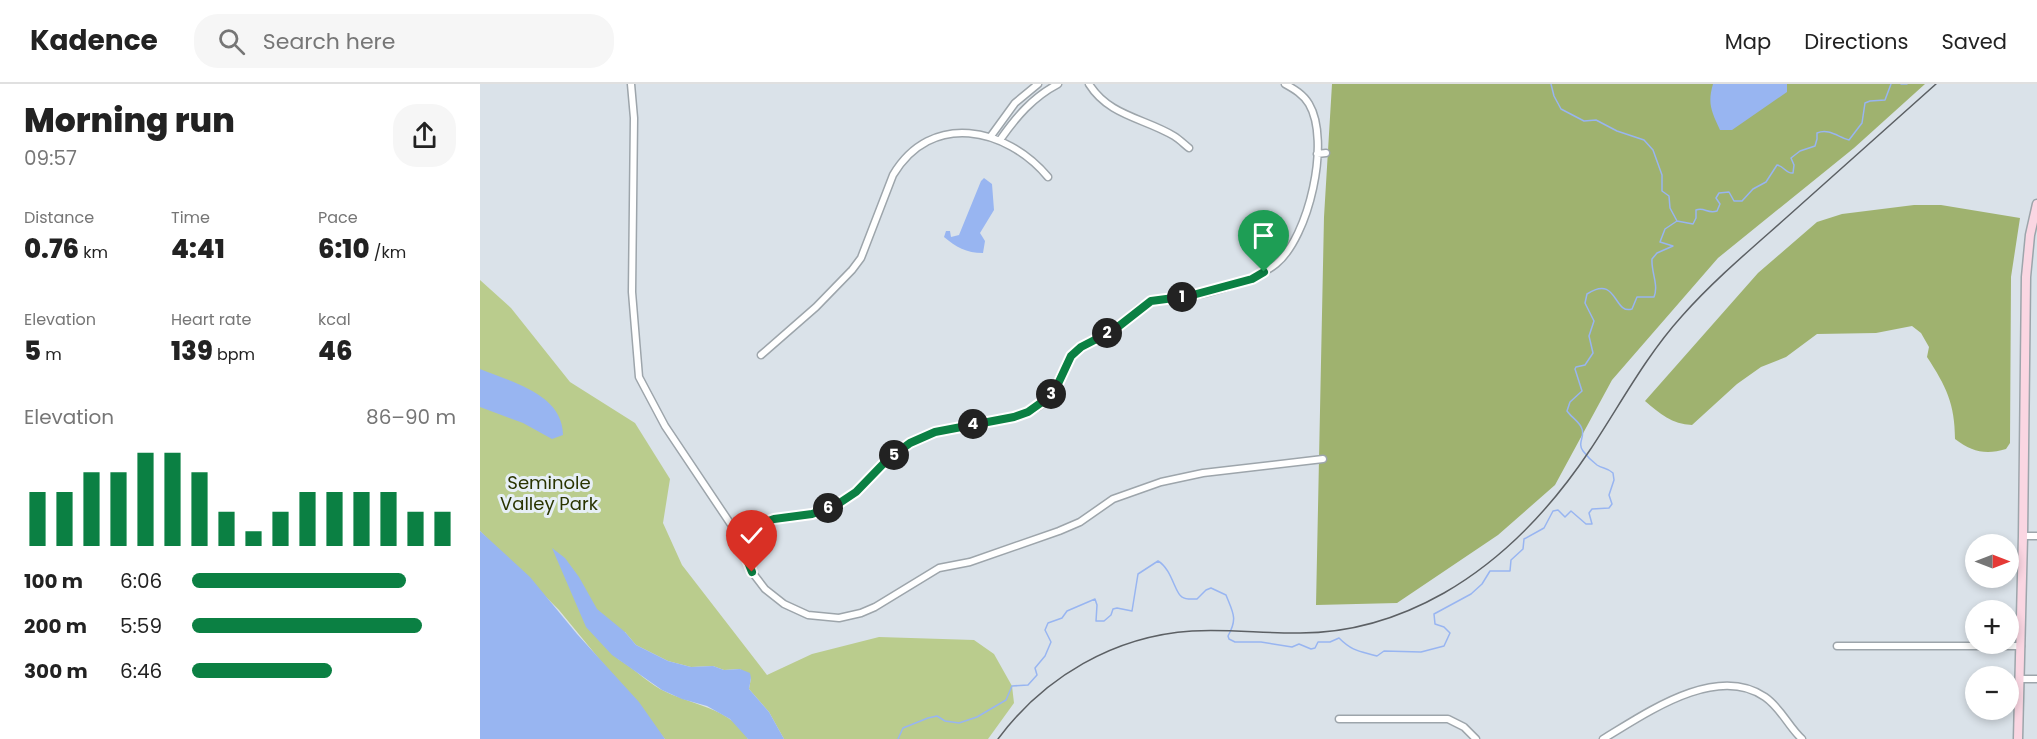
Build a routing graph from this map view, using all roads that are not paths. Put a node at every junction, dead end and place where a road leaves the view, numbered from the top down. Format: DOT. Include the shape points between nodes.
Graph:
graph roads {
  1 [pos="631,84"];
  2 [pos="1038,84"];
  3 [pos="1058,84"];
  4 [pos="1089,84"];
  5 [pos="1284,84"];
  6 [pos="991,136"];
  7 [pos="1000,140"];
  8 [pos="1189,148"];
  9 [pos="1326,153"];
  10 [pos="1317,154"];
  11 [pos="1048,177"];
  12 [pos="2037,204"];
  13 [pos="2034,236"];
  14 [pos="761,355"];
  15 [pos="1323,459"];
  16 [pos="736,532"];
  17 [pos="2024,536"];
  18 [pos="2037,536"];
  19 [pos="1837,646"];
  20 [pos="2021,646"];
  21 [pos="2020,679"];
  22 [pos="2037,679"];
  23 [pos="1339,719"];
  24 [pos="1476,739"];
  25 [pos="1603,739"];
  26 [pos="1802,739"];
  27 [pos="2018,739"];
  1 -- 16 [label="street" via="632,292 639,377 664,426"];
  2 -- 6 [label="street" via="1015,104"];
  3 -- 7 [label="street" via="1022,111"];
  4 -- 8 [label="street" via="1125,116 1173,135"];
  5 -- 10 [label="street" via="1308,102 1317,130"];
  6 -- 7 [label="street"];
  6 -- 14 [label="street" via="950,133 911,152 893,175 861,258 816,307"];
  7 -- 11 [label="street" via="1035,162"];
  9 -- 10 [label="street"];
  10 -- 16 [label="street" via="1313,194 1301,223 1288,249 1264,272 1252,279 1189,296 1151,301 1071,356 1049,397 1028,412 935,432 910,443 887,460 856,492 835,506"];
  12 -- 13 [label="street"];
  13 -- 17 [label="street" via="2027,267"];
  15 -- 16 [label="street" via="1203,473 1161,482 1113,499 1059,531 970,562 939,568 875,607 839,618 808,615 784,604 765,589 752,572"];
  17 -- 18 [label="street"];
  17 -- 20 [label="street"];
  19 -- 20 [label="street"];
  20 -- 21 [label="street"];
  21 -- 22 [label="street"];
  21 -- 27 [label="street"];
  23 -- 24 [label="street" via="1448,719"];
  25 -- 26 [label="street" via="1663,704 1702,689 1729,686 1765,696"];
}
